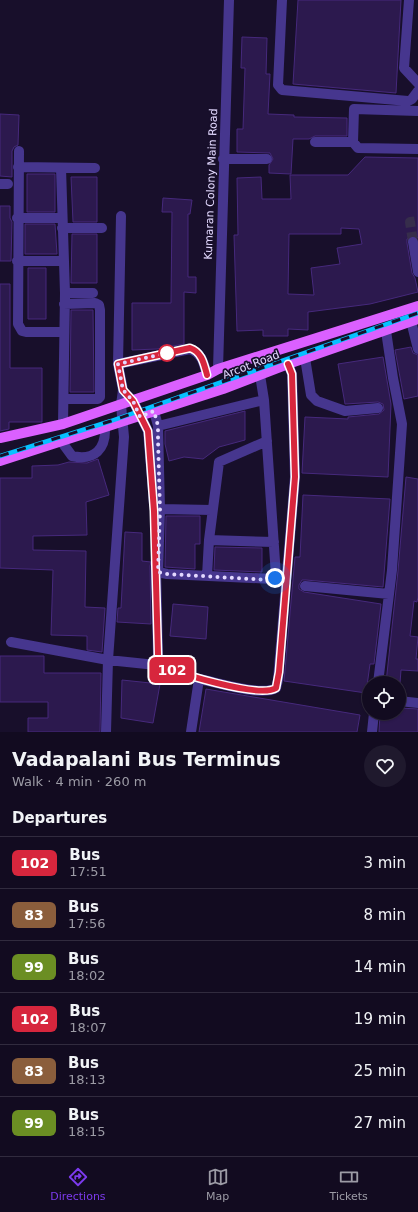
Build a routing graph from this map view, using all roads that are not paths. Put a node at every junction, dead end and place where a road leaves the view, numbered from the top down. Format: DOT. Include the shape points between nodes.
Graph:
graph roads {
  1 [pos="229,0"];
  2 [pos="282,0"];
  3 [pos="409,0"];
  4 [pos="418,83"];
  5 [pos="418,92"];
  6 [pos="418,111"];
  7 [pos="315,142"];
  8 [pos="353,142"];
  9 [pos="418,149"];
  10 [pos="19,151"];
  11 [pos="223,159"];
  12 [pos="267,159"];
  13 [pos="18,167"];
  14 [pos="61,168"];
  15 [pos="95,168"];
  16 [pos="121,216"];
  17 [pos="17,218"];
  18 [pos="62,218"];
  19 [pos="62,228"];
  20 [pos="102,228"];
  21 [pos="413,242"];
  22 [pos="17,261"];
  23 [pos="64,261"];
  24 [pos="418,272"];
  25 [pos="65,293"];
  26 [pos="93,293"];
  27 [pos="64,304"];
  28 [pos="418,306"];
  29 [pos="414,320"];
  30 [pos="386,330"];
  31 [pos="63,332"];
  32 [pos="418,349"];
  33 [pos="305,358"];
  34 [pos="118,364"];
  35 [pos="288,364"];
  36 [pos="218,369"];
  37 [pos="207,375"];
  38 [pos="260,375"];
  39 [pos="123,390"];
  40 [pos="64,399"];
  41 [pos="264,400"];
  42 [pos="133,401"];
  43 [pos="121,404"];
  44 [pos="378,408"];
  45 [pos="154,411"];
  46 [pos="140,417"];
  47 [pos="124,422"];
  48 [pos="63,424"];
  49 [pos="158,426"];
  50 [pos="105,427"];
  51 [pos="0,438"];
  52 [pos="61,441"];
  53 [pos="267,441"];
  54 [pos="0,461"];
  55 [pos="160,509"];
  56 [pos="212,510"];
  57 [pos="209,540"];
  58 [pos="274,542"];
  59 [pos="207,576"];
  60 [pos="305,586"];
  61 [pos="389,594"];
  62 [pos="11,642"];
  63 [pos="108,660"];
  64 [pos="156,665"];
  65 [pos="379,676"];
  66 [pos="199,679"];
  67 [pos="406,702"];
  68 [pos="418,703"];
  69 [pos="373,720"];
  70 [pos="106,732"];
  71 [pos="191,732"];
  72 [pos="372,732"];
  1 -- 11 [label="street, Kumaran Colony Main Road"];
  2 -- 5 [label="street" via="278,85 282,90 408,100"];
  3 -- 4 [label="street" via="404,68"];
  6 -- 8 [label="street" via="354,109"];
  7 -- 8 [label="street"];
  8 -- 9 [label="street" via="358,148"];
  10 -- 13 [label="street"];
  11 -- 12 [label="street"];
  11 -- 36 [label="street, Kumaran Colony Main Road"];
  13 -- 14 [label="street"];
  13 -- 17 [label="street"];
  14 -- 15 [label="street"];
  14 -- 18 [label="street"];
  16 -- 34 [label="street"];
  17 -- 18 [label="street"];
  17 -- 22 [label="street"];
  18 -- 19 [label="street"];
  19 -- 20 [label="street"];
  19 -- 23 [label="street"];
  21 -- 24 [label="street"];
  22 -- 23 [label="street"];
  22 -- 31 [label="street" via="19,328 26,332"];
  23 -- 25 [label="street"];
  25 -- 26 [label="street"];
  25 -- 27 [label="street"];
  27 -- 31 [label="street"];
  27 -- 40 [label="street" via="95,303 99,305 100,310 100,397"];
  28 -- 36 [label="main road, Arcot Road"];
  29 -- 30 [label="main road, Arcot Road"];
  29 -- 32 [label="street"];
  30 -- 33 [label="main road, Arcot Road"];
  30 -- 61 [label="street" via="402,424 399,491"];
  31 -- 40 [label="street"];
  33 -- 35 [label="main road, Arcot Road"];
  33 -- 44 [label="street" via="312,395 317,400 345,411"];
  34 -- 37 [label="street" via="190,348 202,357"];
  34 -- 39 [label="street"];
  35 -- 38 [label="main road, Arcot Road"];
  35 -- 66 [label="street" via="292,374 295,477 276,688 270,691 242,688"];
  36 -- 37 [label="main road, Arcot Road"];
  37 -- 42 [label="main road, Arcot Road"];
  38 -- 41 [label="street"];
  38 -- 45 [label="main road, Arcot Road"];
  39 -- 42 [label="street"];
  39 -- 43 [label="street"];
  40 -- 48 [label="street"];
  41 -- 49 [label="street"];
  41 -- 53 [label="street"];
  42 -- 43 [label="main road, Arcot Road"];
  42 -- 46 [label="street"];
  43 -- 47 [label="street"];
  43 -- 48 [label="main road, Arcot Road"];
  45 -- 46 [label="main road, Arcot Road"];
  45 -- 49 [label="street"];
  46 -- 47 [label="main road, Arcot Road"];
  46 -- 64 [label="street" via="148,431 154,511 158,655"];
  47 -- 50 [label="main road, Arcot Road"];
  47 -- 63 [label="street"];
  48 -- 51 [label="main road, Arcot Road"];
  49 -- 55 [label="street"];
  50 -- 52 [label="main road, Arcot Road"];
  50 -- 52 [label="street" via="104,444 101,449 87,457 72,456"];
  52 -- 54 [label="main road, Arcot Road"];
  53 -- 56 [label="street" via="218,462"];
  53 -- 58 [label="street"];
  55 -- 56 [label="street"];
  55 -- 59 [label="street" via="158,572"];
  56 -- 57 [label="street"];
  57 -- 58 [label="street"];
  57 -- 59 [label="street"];
  58 -- 59 [label="street" via="276,576 273,579"];
  60 -- 61 [label="street"];
  61 -- 65 [label="street"];
  62 -- 63 [label="street"];
  63 -- 64 [label="street"];
  63 -- 70 [label="street"];
  64 -- 66 [label="street"];
  66 -- 71 [label="street"];
  67 -- 68 [label="street"];
  69 -- 72 [label="street"];
}
